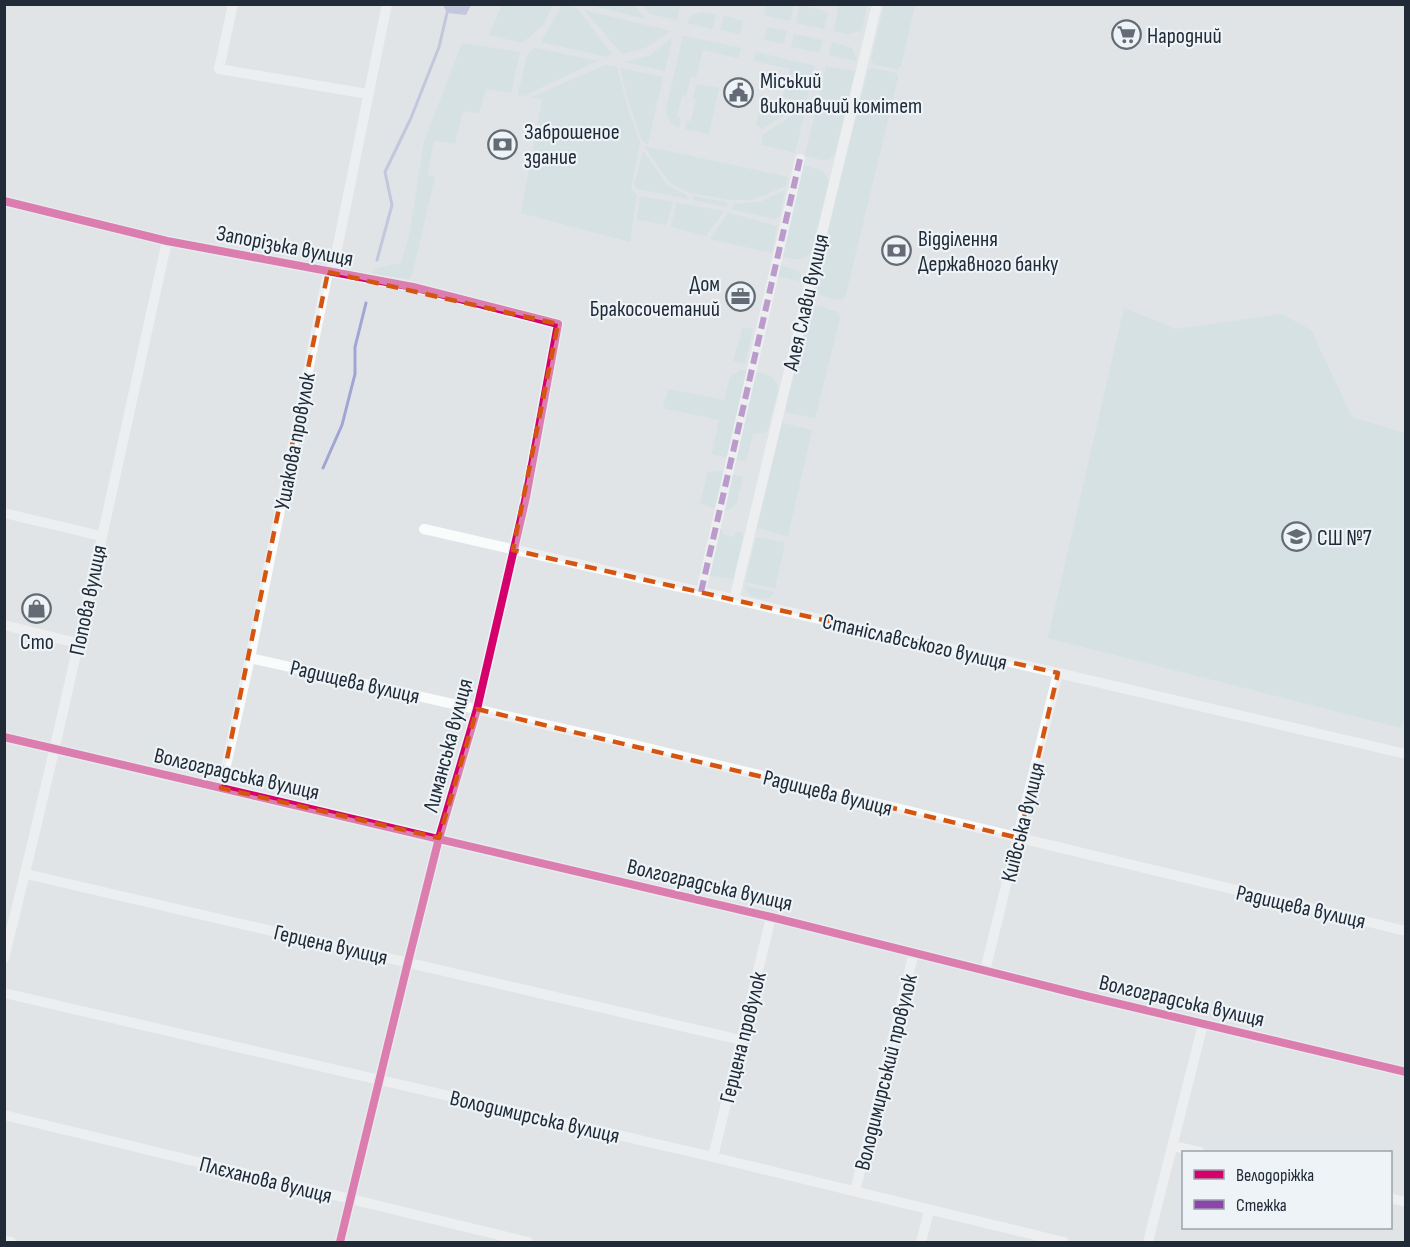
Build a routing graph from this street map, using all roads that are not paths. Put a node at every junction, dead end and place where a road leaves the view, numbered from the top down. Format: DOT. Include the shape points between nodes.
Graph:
graph roads {
  1 [pos="233,4"];
  2 [pos="387,4"];
  3 [pos="877,4"];
  4 [pos="368,94"];
  5 [pos="800,159"];
  6 [pos="4,201"];
  7 [pos="167,241"];
  8 [pos="328,272"];
  9 [pos="558,324"];
  10 [pos="4,513"];
  11 [pos="424,529"];
  12 [pos="101,536"];
  13 [pos="513,550"];
  14 [pos="701,592"];
  15 [pos="734,600"];
  16 [pos="4,625"];
  17 [pos="77,643"];
  18 [pos="250,658"];
  19 [pos="1058,673"];
  20 [pos="477,709"];
  21 [pos="4,737"];
  22 [pos="56,748"];
  23 [pos="1406,754"];
  24 [pos="221,788"];
  25 [pos="440,838"];
  26 [pos="1019,838"];
  27 [pos="26,874"];
  28 [pos="771,917"];
  29 [pos="1406,931"];
  30 [pos="914,952"];
  31 [pos="4,958"];
  32 [pos="408,962"];
  33 [pos="985,971"];
  34 [pos="4,993"];
  35 [pos="1203,1024"];
  36 [pos="741,1040"];
  37 [pos="1406,1072"];
  38 [pos="379,1080"];
  39 [pos="4,1115"];
  40 [pos="1173,1146"];
  41 [pos="1196,1151"];
  42 [pos="713,1157"];
  43 [pos="855,1191"];
  44 [pos="350,1200"];
  45 [pos="929,1211"];
  46 [pos="4,1241"];
  47 [pos="10,1242"];
  48 [pos="340,1242"];
  49 [pos="528,1242"];
  50 [pos="921,1242"];
  51 [pos="1064,1242"];
  52 [pos="1148,1242"];
  1 -- 4 [label="street" via="219,69"];
  2 -- 4 [label="street, Ушакова провулок"];
  3 -- 15 [label="street, Алея Слави вулиця"];
  4 -- 8 [label="street, Ушакова провулок" via="334,264"];
  5 -- 14 [label="street"];
  6 -- 7 [label="street, Запорізька вулиця"];
  7 -- 8 [label="street, Запорізька вулиця"];
  7 -- 12 [label="street, Попова вулиця"];
  8 -- 9 [label="street, Запорізька вулиця" via="413,287"];
  8 -- 18 [label="street, Ушакова провулок"];
  9 -- 13 [label="street, Лиманська вулиця"];
  10 -- 12 [label="street"];
  11 -- 13 [label="street, Станіславського вулиця"];
  12 -- 17 [label="street, Попова вулиця"];
  13 -- 14 [label="street, Станіславського вулиця"];
  13 -- 20 [label="street, Лиманська вулиця"];
  14 -- 15 [label="street, Станіславського вулиця"];
  15 -- 19 [label="street, Станіславського вулиця"];
  16 -- 17 [label="street"];
  17 -- 22 [label="street, Попова вулиця"];
  18 -- 20 [label="street, Радищева вулиця"];
  18 -- 24 [label="street, Ушакова провулок"];
  19 -- 23 [label="street, Станіславського вулиця"];
  19 -- 26 [label="street, Київська вулиця"];
  20 -- 25 [label="street, Лиманська вулиця"];
  20 -- 26 [label="street, Радищева вулиця"];
  21 -- 22 [label="street, Волгоградська вулиця"];
  22 -- 24 [label="street, Волгоградська вулиця"];
  22 -- 27 [label="street, Попова вулиця"];
  24 -- 25 [label="street, Волгоградська вулиця"];
  25 -- 28 [label="street, Волгоградська вулиця"];
  25 -- 32 [label="street, Лиманська вулиця"];
  26 -- 29 [label="street, Радищева вулиця"];
  26 -- 33 [label="street, Київська вулиця"];
  27 -- 31 [label="street, Попова вулиця"];
  27 -- 32 [label="street, Герцена вулиця"];
  28 -- 30 [label="street, Волгоградська вулиця"];
  28 -- 36 [label="street, Герцена провулок"];
  30 -- 33 [label="street, Волгоградська вулиця"];
  30 -- 43 [label="street, Володимирський провулок"];
  32 -- 36 [label="street, Герцена вулиця"];
  32 -- 38 [label="street, Лиманська вулиця"];
  33 -- 35 [label="street, Волгоградська вулиця"];
  34 -- 38 [label="street, Володимирська вулиця"];
  35 -- 37 [label="street, Волгоградська вулиця"];
  35 -- 40 [label="street"];
  36 -- 42 [label="street, Герцена провулок"];
  38 -- 42 [label="street, Володимирська вулиця"];
  38 -- 44 [label="street, Лиманська вулиця"];
  39 -- 44 [label="street, Плєханова вулиця"];
  40 -- 41 [label="street"];
  40 -- 52 [label="street"];
  42 -- 43 [label="street, Володимирська вулиця"];
  43 -- 45 [label="street, Володимирська вулиця"];
  44 -- 48 [label="street, Лиманська вулиця"];
  44 -- 49 [label="street, Плєханова вулиця"];
  45 -- 50 [label="street"];
  45 -- 51 [label="street, Володимирська вулиця"];
  46 -- 47 [label="street"];
}
